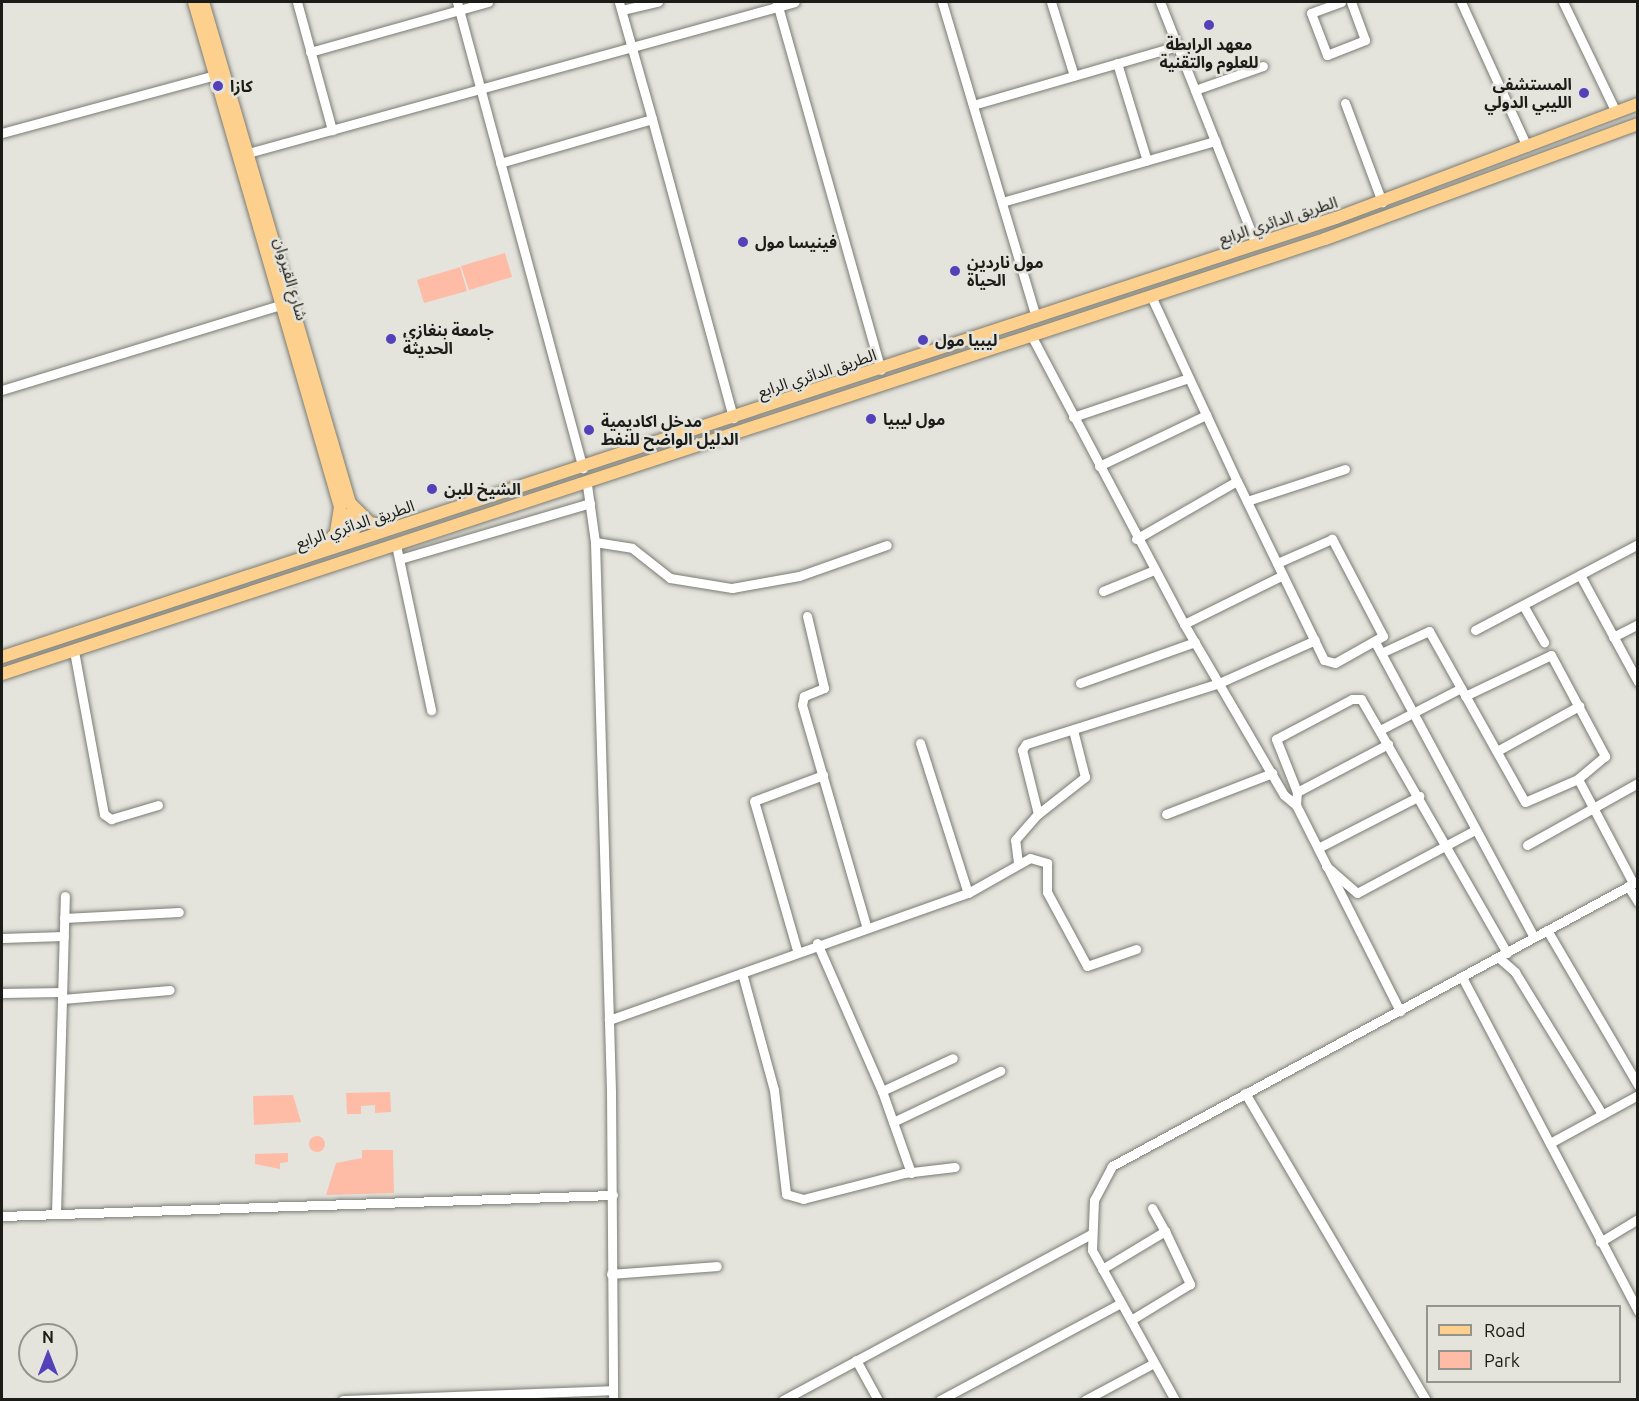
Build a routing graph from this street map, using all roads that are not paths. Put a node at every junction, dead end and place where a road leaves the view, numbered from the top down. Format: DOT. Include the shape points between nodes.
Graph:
graph roads {
  1 [pos="194,2"];
  2 [pos="203,2"];
  3 [pos="297,2"];
  4 [pos="488,2"];
  5 [pos="658,2"];
  6 [pos="795,2"];
  7 [pos="942,2"];
  8 [pos="1051,2"];
  9 [pos="1160,2"];
  10 [pos="1341,2"];
  11 [pos="1351,2"];
  12 [pos="1461,2"];
  13 [pos="1563,2"];
  14 [pos="777,4"];
  15 [pos="458,6"];
  16 [pos="621,6"];
  17 [pos="1178,46"];
  18 [pos="632,47"];
  19 [pos="310,52"];
  20 [pos="1117,63"];
  21 [pos="1263,66"];
  22 [pos="216,75"];
  23 [pos="1074,76"];
  24 [pos="480,89"];
  25 [pos="1195,90"];
  26 [pos="1345,103"];
  27 [pos="1638,104"];
  28 [pos="973,105"];
  29 [pos="1616,112"];
  30 [pos="652,119"];
  31 [pos="1638,124"];
  32 [pos="332,130"];
  33 [pos="2,134"];
  34 [pos="1215,141"];
  35 [pos="1527,147"];
  36 [pos="248,153"];
  37 [pos="1147,161"];
  38 [pos="501,163"];
  39 [pos="1002,202"];
  40 [pos="1382,202"];
  41 [pos="1256,245"];
  42 [pos="1151,296"];
  43 [pos="1086,301"];
  44 [pos="286,303"];
  45 [pos="1091,315"];
  46 [pos="1036,317"];
  47 [pos="1031,335"];
  48 [pos="881,370"];
  49 [pos="1189,378"];
  50 [pos="2,390"];
  51 [pos="1206,415"];
  52 [pos="1073,417"];
  53 [pos="733,418"];
  54 [pos="1099,466"];
  55 [pos="583,468"];
  56 [pos="1345,469"];
  57 [pos="1237,481"];
  58 [pos="586,485"];
  59 [pos="1247,501"];
  60 [pos="590,503"];
  61 [pos="346,507"];
  62 [pos="399,527"];
  63 [pos="1136,539"];
  64 [pos="595,542"];
  65 [pos="1638,544"];
  66 [pos="396,545"];
  67 [pos="887,545"];
  68 [pos="312,556"];
  69 [pos="400,559"];
  70 [pos="1277,563"];
  71 [pos="1154,570"];
  72 [pos="1283,575"];
  73 [pos="1580,575"];
  74 [pos="1102,591"];
  75 [pos="1523,605"];
  76 [pos="807,616"];
  77 [pos="1184,624"];
  78 [pos="1638,624"];
  79 [pos="1475,630"];
  80 [pos="1613,637"];
  81 [pos="1315,640"];
  82 [pos="1195,642"];
  83 [pos="1375,642"];
  84 [pos="1544,642"];
  85 [pos="75,651"];
  86 [pos="1381,653"];
  87 [pos="2,657"];
  88 [pos="2,674"];
  89 [pos="1638,682"];
  90 [pos="1080,683"];
  91 [pos="1219,683"];
  92 [pos="1463,692"];
  93 [pos="1579,706"];
  94 [pos="431,710"];
  95 [pos="1411,714"];
  96 [pos="1073,730"];
  97 [pos="1380,730"];
  98 [pos="920,743"];
  99 [pos="1388,744"];
  100 [pos="1497,751"];
  101 [pos="1272,773"];
  102 [pos="823,775"];
  103 [pos="1578,779"];
  104 [pos="1638,783"];
  105 [pos="1297,792"];
  106 [pos="1419,796"];
  107 [pos="158,805"];
  108 [pos="1296,805"];
  109 [pos="1594,807"];
  110 [pos="1038,814"];
  111 [pos="1166,814"];
  112 [pos="1474,830"];
  113 [pos="1445,845"];
  114 [pos="1527,845"];
  115 [pos="1318,848"];
  116 [pos="1018,863"];
  117 [pos="1326,866"];
  118 [pos="1633,883"];
  119 [pos="968,893"];
  120 [pos="65,896"];
  121 [pos="1638,902"];
  122 [pos="179,912"];
  123 [pos="64,918"];
  124 [pos="866,925"];
  125 [pos="1547,930"];
  126 [pos="64,936"];
  127 [pos="1534,937"];
  128 [pos="2,938"];
  129 [pos="817,943"];
  130 [pos="1136,949"];
  131 [pos="797,950"];
  132 [pos="1502,955"];
  133 [pos="742,973"];
  134 [pos="1462,977"];
  135 [pos="170,990"];
  136 [pos="2,993"];
  137 [pos="62,995"];
  138 [pos="1400,1011"];
  139 [pos="609,1020"];
  140 [pos="953,1058"];
  141 [pos="1000,1071"];
  142 [pos="1638,1085"];
  143 [pos="882,1091"];
  144 [pos="1245,1093"];
  145 [pos="1638,1095"];
  146 [pos="1602,1114"];
  147 [pos="893,1122"];
  148 [pos="1550,1143"];
  149 [pos="955,1167"];
  150 [pos="911,1173"];
  151 [pos="613,1195"];
  152 [pos="1152,1208"];
  153 [pos="56,1214"];
  154 [pos="2,1216"];
  155 [pos="1638,1219"];
  156 [pos="1165,1232"];
  157 [pos="1090,1234"];
  158 [pos="1600,1242"];
  159 [pos="717,1266"];
  160 [pos="1102,1269"];
  161 [pos="612,1274"];
  162 [pos="1121,1303"];
  163 [pos="1638,1311"];
  164 [pos="1131,1320"];
  165 [pos="856,1359"];
  166 [pos="1154,1363"];
  167 [pos="613,1395"];
  168 [pos="1171,1398"];
  169 [pos="344,1400"];
  170 [pos="783,1400"];
  171 [pos="878,1400"];
  172 [pos="940,1400"];
  173 [pos="1085,1400"];
  174 [pos="1426,1400"];
  1 -- 22 [label="main road, شارع القيروان"];
  2 -- 36 [label="main road, شارع القيروان"];
  3 -- 19 [label="street"];
  4 -- 15 [label="street"];
  5 -- 16 [label="street"];
  6 -- 14 [label="street"];
  7 -- 28 [label="street"];
  8 -- 23 [label="street"];
  9 -- 17 [label="street"];
  10 -- 11 [label="street" via="1311,15 1327,55 1365,40"];
  12 -- 35 [label="street"];
  13 -- 29 [label="street"];
  14 -- 18 [label="street"];
  14 -- 48 [label="street"];
  15 -- 19 [label="street"];
  15 -- 24 [label="street"];
  16 -- 18 [label="street"];
  17 -- 20 [label="street"];
  17 -- 25 [label="street"];
  18 -- 24 [label="street"];
  18 -- 30 [label="street"];
  19 -- 32 [label="street"];
  20 -- 23 [label="street"];
  20 -- 37 [label="street"];
  21 -- 25 [label="street"];
  22 -- 33 [label="street"];
  22 -- 44 [label="main road, شارع القيروان"];
  23 -- 28 [label="street"];
  24 -- 32 [label="street"];
  24 -- 38 [label="street"];
  25 -- 34 [label="street"];
  26 -- 40 [label="street"];
  27 -- 29 [label="main road, الطريق الدائري الرابع"];
  28 -- 39 [label="street"];
  29 -- 35 [label="main road, الطريق الدائري الرابع"];
  30 -- 38 [label="street"];
  30 -- 53 [label="street"];
  31 -- 42 [label="main road, الطريق الدائري الرابع" via="1412,209"];
  32 -- 36 [label="street"];
  34 -- 37 [label="street"];
  34 -- 41 [label="street"];
  35 -- 40 [label="main road, الطريق الدائري الرابع"];
  36 -- 44 [label="main road, شارع القيروان"];
  37 -- 39 [label="street"];
  38 -- 55 [label="street"];
  39 -- 46 [label="street"];
  40 -- 41 [label="main road, الطريق الدائري الرابع"];
  41 -- 43 [label="main road, الطريق الدائري الرابع"];
  42 -- 45 [label="main road, الطريق الدائري الرابع"];
  42 -- 49 [label="street"];
  43 -- 45 [label="main road"];
  43 -- 46 [label="main road, الطريق الدائري الرابع"];
  44 -- 50 [label="street"];
  44 -- 61 [label="main road, شارع القيروان"];
  45 -- 47 [label="main road, الطريق الدائري الرابع"];
  46 -- 48 [label="main road, الطريق الدائري الرابع"];
  47 -- 52 [label="street"];
  47 -- 58 [label="main road, الطريق الدائري الرابع"];
  48 -- 53 [label="main road, الطريق الدائري الرابع"];
  49 -- 51 [label="street"];
  49 -- 52 [label="street"];
  51 -- 54 [label="street"];
  51 -- 57 [label="street"];
  52 -- 54 [label="street"];
  53 -- 55 [label="main road, الطريق الدائري الرابع"];
  54 -- 63 [label="street"];
  55 -- 62 [label="main road, الطريق الدائري الرابع"];
  56 -- 59 [label="street"];
  57 -- 59 [label="street"];
  57 -- 63 [label="street"];
  58 -- 60 [label="street"];
  58 -- 66 [label="main road, الطريق الدائري الرابع"];
  59 -- 70 [label="street"];
  60 -- 64 [label="street"];
  60 -- 69 [label="street"];
  61 -- 62 [label="main road" via="370,523"];
  61 -- 68 [label="main road, شارع القيروان" via="336,533"];
  62 -- 68 [label="main road, الطريق الدائري الرابع"];
  63 -- 71 [label="street"];
  64 -- 67 [label="street" via="632,548 670,578 732,588 799,576"];
  64 -- 139 [label="street"];
  65 -- 73 [label="street"];
  66 -- 69 [label="street"];
  66 -- 85 [label="main road, الطريق الدائري الرابع"];
  68 -- 87 [label="main road, الطريق الدائري الرابع"];
  69 -- 94 [label="street"];
  70 -- 72 [label="street"];
  70 -- 83 [label="street" via="1327,538 1335,541 1383,627"];
  71 -- 74 [label="street"];
  71 -- 77 [label="street"];
  72 -- 77 [label="street"];
  72 -- 81 [label="street"];
  73 -- 75 [label="street"];
  73 -- 80 [label="street"];
  75 -- 79 [label="street"];
  75 -- 84 [label="street"];
  76 -- 102 [label="street" via="824,688 804,696 802,705"];
  77 -- 82 [label="street"];
  78 -- 80 [label="street"];
  80 -- 89 [label="street"];
  81 -- 83 [label="street" via="1329,664"];
  81 -- 91 [label="street"];
  82 -- 90 [label="street"];
  82 -- 91 [label="street"];
  83 -- 86 [label="street"];
  85 -- 88 [label="main road, الطريق الدائري الرابع"];
  85 -- 107 [label="street" via="104,814 111,819"];
  86 -- 92 [label="street" via="1426,630"];
  86 -- 95 [label="street"];
  91 -- 96 [label="street"];
  91 -- 101 [label="street"];
  92 -- 93 [label="street" via="1549,654"];
  92 -- 95 [label="street"];
  92 -- 100 [label="street"];
  93 -- 100 [label="street"];
  93 -- 103 [label="street" via="1605,756"];
  95 -- 97 [label="street"];
  95 -- 112 [label="street"];
  96 -- 110 [label="street" via="1085,777"];
  96 -- 110 [label="street" via="1022,748"];
  97 -- 99 [label="street"];
  97 -- 105 [label="street" via="1356,698 1276,740"];
  98 -- 119 [label="street"];
  99 -- 105 [label="street"];
  99 -- 106 [label="street"];
  100 -- 103 [label="street" via="1527,802"];
  101 -- 108 [label="street"];
  101 -- 111 [label="street"];
  102 -- 124 [label="street"];
  102 -- 131 [label="street" via="754,801"];
  103 -- 109 [label="street"];
  104 -- 109 [label="street"];
  105 -- 108 [label="street"];
  106 -- 113 [label="street"];
  106 -- 115 [label="street"];
  108 -- 115 [label="street"];
  109 -- 114 [label="street"];
  109 -- 118 [label="street"];
  110 -- 116 [label="street" via="1015,840"];
  112 -- 113 [label="street"];
  112 -- 127 [label="street"];
  113 -- 117 [label="street" via="1357,893"];
  113 -- 132 [label="street"];
  115 -- 117 [label="street"];
  116 -- 119 [label="street"];
  116 -- 130 [label="street" via="1032,858 1046,862 1047,892 1087,966"];
  117 -- 138 [label="street"];
  118 -- 121 [label="street"];
  118 -- 125 [label="street"];
  119 -- 124 [label="street"];
  120 -- 123 [label="street"];
  122 -- 123 [label="street"];
  123 -- 126 [label="street"];
  124 -- 129 [label="street"];
  125 -- 127 [label="street"];
  125 -- 142 [label="street"];
  126 -- 128 [label="street"];
  126 -- 137 [label="street"];
  127 -- 132 [label="street"];
  129 -- 131 [label="street"];
  129 -- 143 [label="street"];
  131 -- 133 [label="street"];
  132 -- 134 [label="street"];
  132 -- 146 [label="street"];
  133 -- 139 [label="street"];
  133 -- 150 [label="street" via="774,1087 783,1191 803,1199"];
  134 -- 138 [label="street"];
  134 -- 148 [label="street"];
  135 -- 137 [label="street"];
  136 -- 137 [label="street"];
  137 -- 153 [label="street"];
  138 -- 144 [label="street"];
  139 -- 151 [label="street"];
  140 -- 143 [label="street"];
  141 -- 147 [label="street"];
  143 -- 147 [label="street"];
  144 -- 157 [label="street" via="1120,1159 1095,1195"];
  144 -- 174 [label="street"];
  145 -- 146 [label="street"];
  146 -- 148 [label="street"];
  147 -- 150 [label="street"];
  148 -- 158 [label="street"];
  149 -- 150 [label="street"];
  151 -- 153 [label="street"];
  151 -- 161 [label="street"];
  152 -- 156 [label="street"];
  153 -- 154 [label="street"];
  155 -- 158 [label="street"];
  156 -- 160 [label="street"];
  156 -- 164 [label="street" via="1190,1284"];
  157 -- 160 [label="street"];
  157 -- 165 [label="street"];
  158 -- 163 [label="street"];
  159 -- 161 [label="street"];
  160 -- 162 [label="street"];
  161 -- 167 [label="street"];
  162 -- 164 [label="street"];
  162 -- 172 [label="street"];
  164 -- 166 [label="street"];
  165 -- 170 [label="street"];
  165 -- 171 [label="street"];
  166 -- 168 [label="street"];
  166 -- 173 [label="street"];
  167 -- 169 [label="street"];
}
